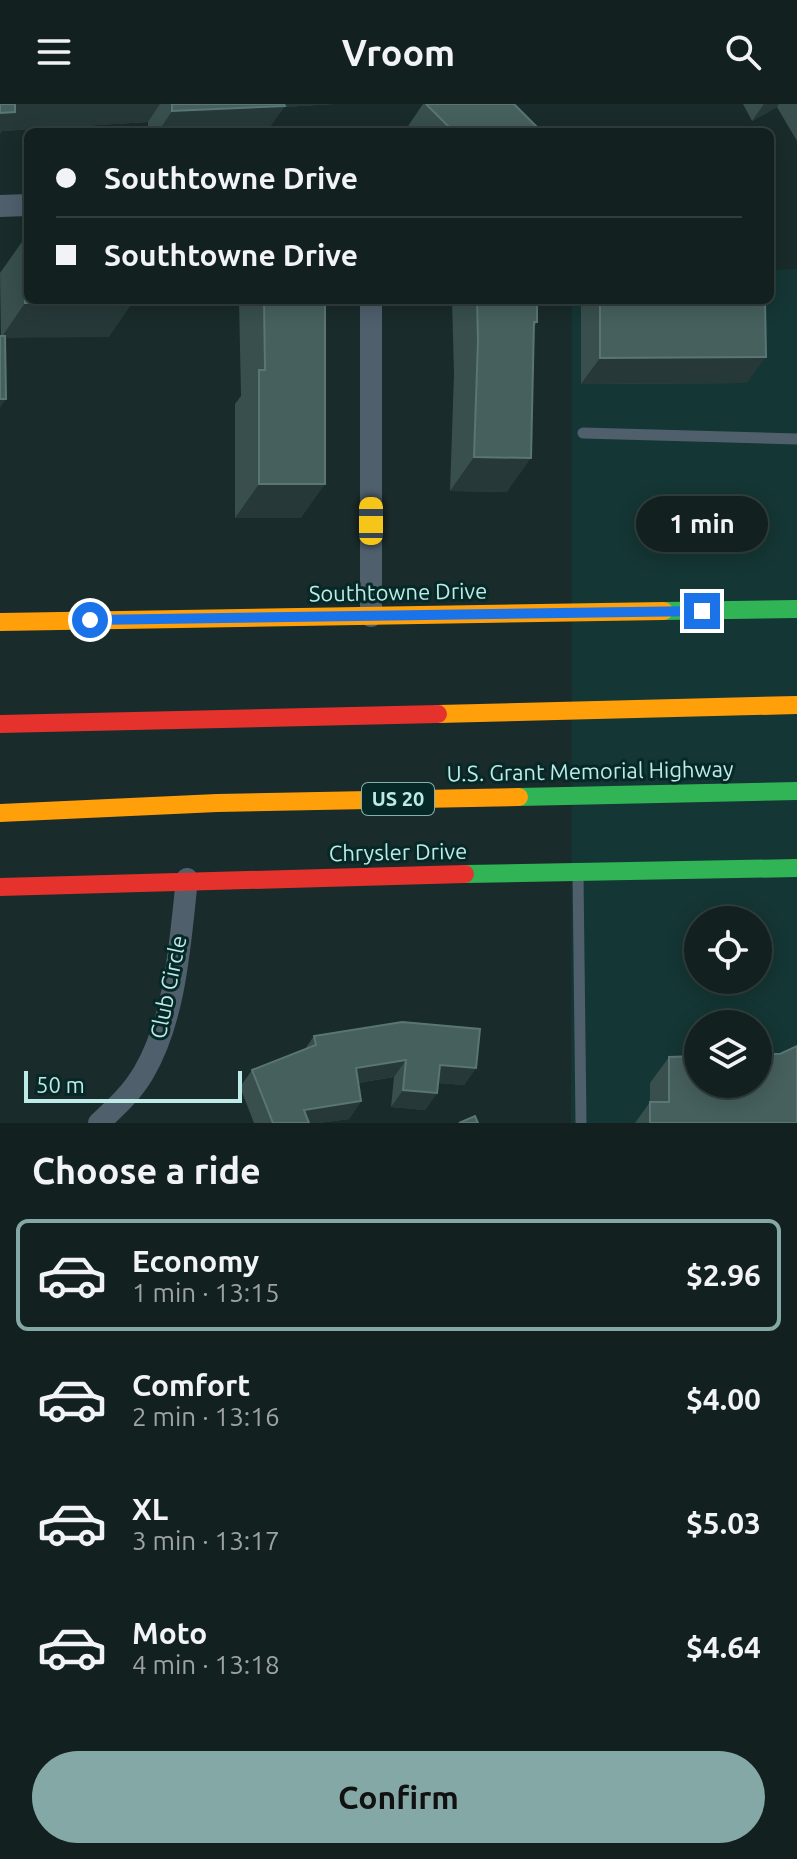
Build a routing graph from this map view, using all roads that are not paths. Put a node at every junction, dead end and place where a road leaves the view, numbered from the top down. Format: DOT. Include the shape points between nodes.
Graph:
graph roads {
  1 [pos="24,205"];
  2 [pos="0,206"];
  3 [pos="371,304"];
  4 [pos="583,433"];
  5 [pos="797,439"];
  6 [pos="797,609"];
  7 [pos="371,616"];
  8 [pos="0,622"];
  9 [pos="797,705"];
  10 [pos="0,724"];
  11 [pos="797,791"];
  12 [pos="0,813"];
  13 [pos="797,868"];
  14 [pos="578,872"];
  15 [pos="187,879"];
  16 [pos="0,887"];
  17 [pos="99,1123"];
  18 [pos="581,1123"];
  1 -- 2 [label="street"];
  3 -- 7 [label="street"];
  4 -- 5 [label="lane"];
  6 -- 7 [label="street, Southtowne Drive"];
  7 -- 8 [label="street, Southtowne Drive"];
  9 -- 10 [label="street"];
  11 -- 12 [label="street, U.S. Grant Memorial Highway / US 20" via="217,803"];
  13 -- 14 [label="street, Chrysler Drive"];
  14 -- 15 [label="street, Chrysler Drive"];
  14 -- 18 [label="lane"];
  15 -- 16 [label="street, Chrysler Drive"];
  15 -- 17 [label="street, Club Circle" via="180,944 157,1045 128,1096"];
}
